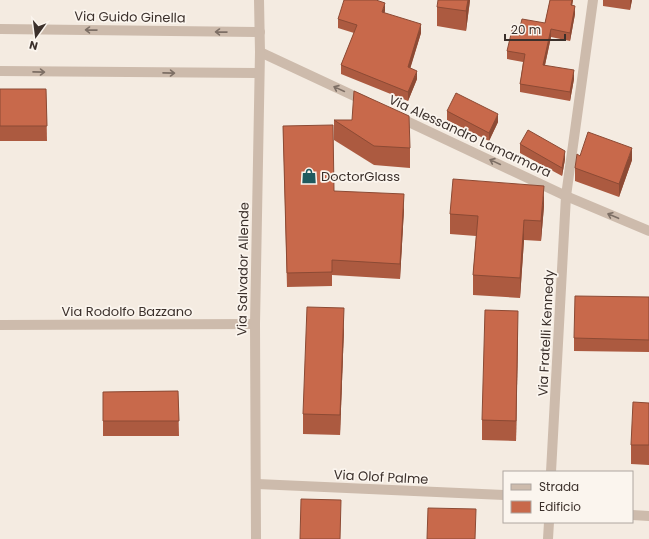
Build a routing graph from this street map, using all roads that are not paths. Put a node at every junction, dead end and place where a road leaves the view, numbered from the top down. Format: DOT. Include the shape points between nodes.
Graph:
graph roads {
  1 [pos="259,0"];
  2 [pos="593,0"];
  3 [pos="0,29"];
  4 [pos="260,32"];
  5 [pos="260,52"];
  6 [pos="0,71"];
  7 [pos="259,73"];
  8 [pos="374,106"];
  9 [pos="388,112"];
  10 [pos="566,196"];
  11 [pos="649,231"];
  12 [pos="255,324"];
  13 [pos="0,325"];
  14 [pos="552,471"];
  15 [pos="257,484"];
  16 [pos="503,495"];
  17 [pos="633,514"];
  18 [pos="649,516"];
  19 [pos="549,523"];
  20 [pos="256,539"];
  21 [pos="548,539"];
  1 -- 4 [label="street, Via Salvador Allende"];
  2 -- 10 [label="street, Via Fratelli Kennedy"];
  4 -- 3 [label="street, Via Guido Ginella, one-way"];
  4 -- 5 [label="street, Via Salvador Allende"];
  5 -- 7 [label="street, Via Salvador Allende"];
  8 -- 5 [label="street, Via Alessandro Lamarmora, one-way"];
  6 -- 7 [label="street, one-way"];
  7 -- 12 [label="street, Via Salvador Allende"];
  10 -- 9 [label="street, Via Alessandro Lamarmora, one-way"];
  11 -- 10 [label="street, Via Alessandro Lamarmora, one-way"];
  10 -- 14 [label="street, Via Fratelli Kennedy"];
  12 -- 13 [label="street, Via Rodolfo Bazzano"];
  12 -- 15 [label="street, Via Salvador Allende"];
  15 -- 16 [label="street, Via Olof Palme"];
  15 -- 20 [label="street, Via Salvador Allende"];
  17 -- 18 [label="street"];
  19 -- 21 [label="street"];
}
